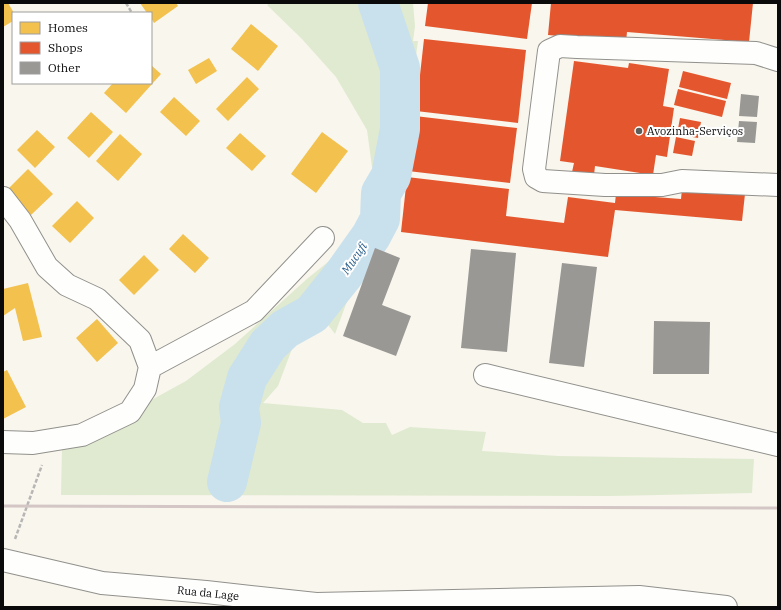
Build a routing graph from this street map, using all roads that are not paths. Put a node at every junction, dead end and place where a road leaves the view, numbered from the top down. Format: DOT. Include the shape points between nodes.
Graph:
graph roads {
  1 [pos="778,60"];
  2 [pos="778,185"];
  3 [pos="3,198"];
  4 [pos="323,238"];
  5 [pos="150,367"];
  6 [pos="485,376"];
  7 [pos="3,442"];
  8 [pos="778,445"];
  9 [pos="5,560"];
  10 [pos="427,604"];
  11 [pos="726,607"];
  1 -- 2 [label="street" via="756,54 560,46 549,51 534,169 536,177 543,181 605,185 662,185 682,181"];
  3 -- 5 [label="street" via="20,220 47,267 68,285 97,298 140,340"];
  4 -- 5 [label="street" via="254,311"];
  5 -- 7 [label="street" via="145,389 130,412 82,435 33,443"];
  6 -- 8 [label="street"];
  9 -- 10 [label="street, Rua da Lage" via="102,583 316,604"];
  10 -- 11 [label="street, Rua da Lage" via="639,597"];
}
